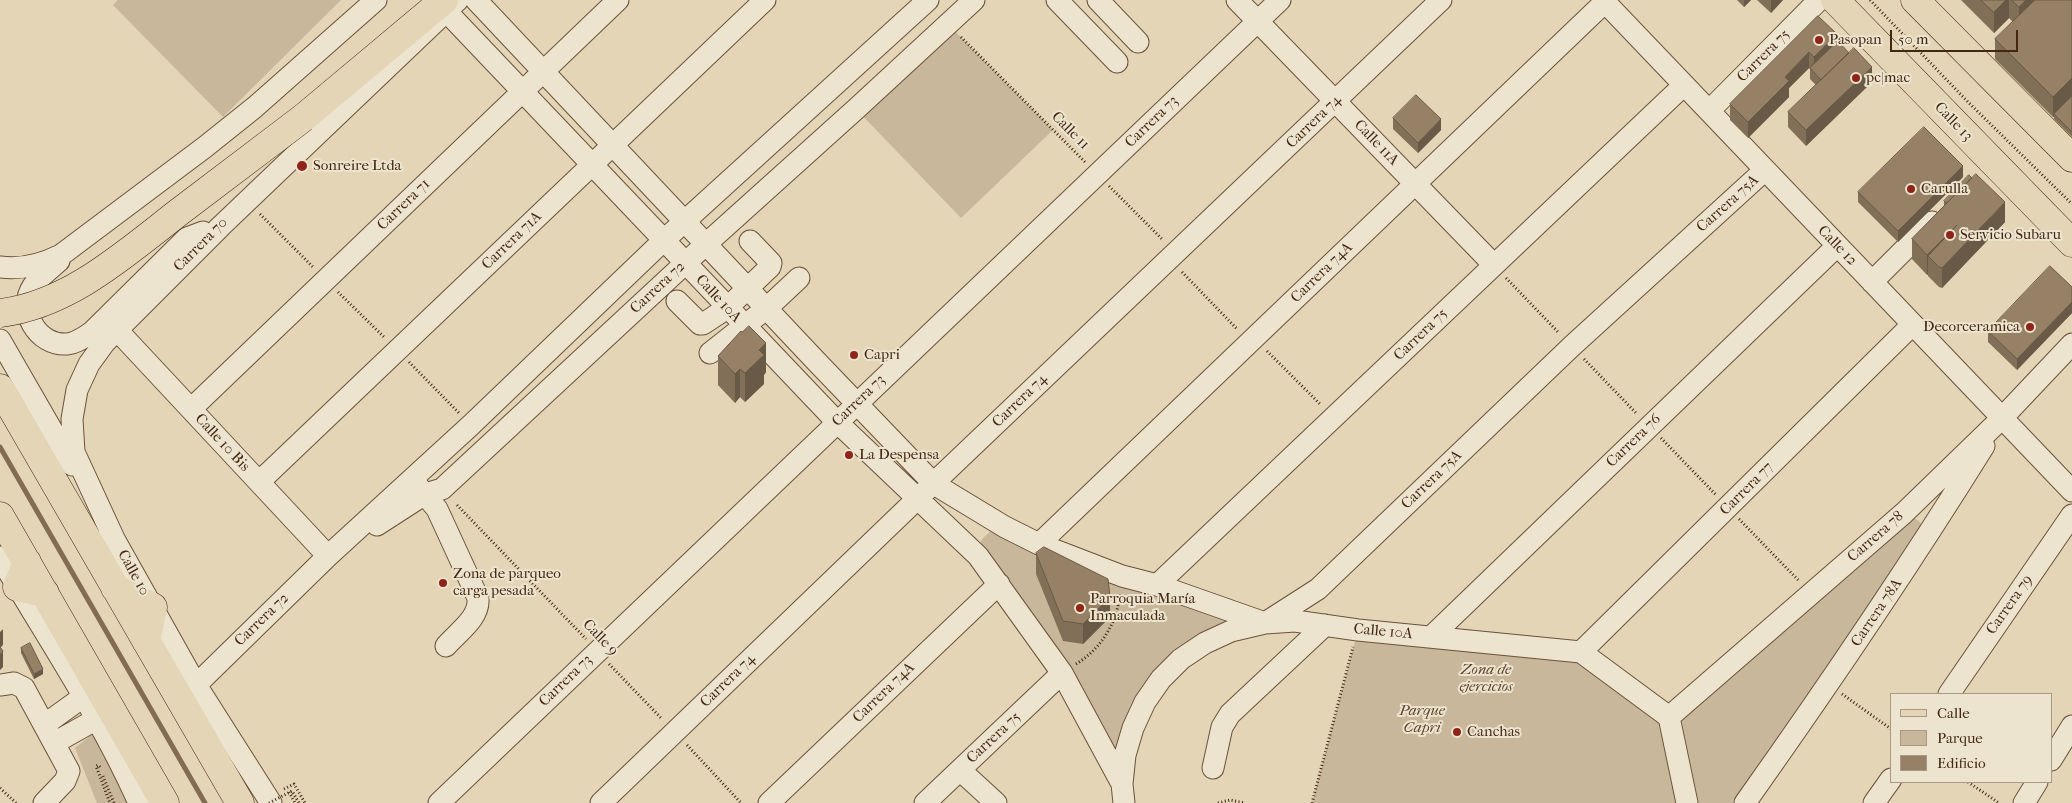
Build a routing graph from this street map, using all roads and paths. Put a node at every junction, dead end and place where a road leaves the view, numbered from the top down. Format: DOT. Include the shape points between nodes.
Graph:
graph roads {
  1 [pos="376,0"];
  2 [pos="476,0"];
  3 [pos="618,0"];
  4 [pos="764,0"];
  5 [pos="928,0"];
  6 [pos="974,0"];
  7 [pos="1057,0"];
  8 [pos="1098,0"];
  9 [pos="1238,0"];
  10 [pos="1280,0"];
  11 [pos="1441,0"];
  12 [pos="1819,0"];
  13 [pos="1835,0"];
  14 [pos="1870,0"];
  15 [pos="1915,0"];
  16 [pos="1604,1"];
  17 [pos="449,4"];
  18 [pos="1258,21"];
  19 [pos="948,24"];
  20 [pos="1138,42"];
  21 [pos="1117,62"];
  22 [pos="544,71"];
  23 [pos="1684,85"];
  24 [pos="522,92"];
  25 [pos="1335,101"];
  26 [pos="1709,111"];
  27 [pos="613,145"];
  28 [pos="2072,158"];
  29 [pos="592,165"];
  30 [pos="1765,170"];
  31 [pos="1097,174"];
  32 [pos="1415,184"];
  33 [pos="2072,204"];
  34 [pos="1948,206"];
  35 [pos="256,210"];
  36 [pos="685,221"];
  37 [pos="221,226"];
  38 [pos="663,241"];
  39 [pos="750,241"];
  40 [pos="2072,243"];
  41 [pos="706,244"];
  42 [pos="75,245"];
  43 [pos="1837,246"];
  44 [pos="1172,256"];
  45 [pos="685,264"];
  46 [pos="1494,266"];
  47 [pos="0,267"];
  48 [pos="799,278"];
  49 [pos="326,280"];
  50 [pos="1872,282"];
  51 [pos="749,289"];
  52 [pos="677,301"];
  53 [pos="727,308"];
  54 [pos="767,308"];
  55 [pos="0,313"];
  56 [pos="1912,325"];
  57 [pos="744,326"];
  58 [pos="116,330"];
  59 [pos="0,340"];
  60 [pos="1252,340"];
  61 [pos="2072,344"];
  62 [pos="397,351"];
  63 [pos="710,353"];
  64 [pos="0,388"];
  65 [pos="856,404"];
  66 [pos="191,409"];
  67 [pos="1334,418"];
  68 [pos="2002,418"];
  69 [pos="837,422"];
  70 [pos="471,425"];
  71 [pos="259,482"];
  72 [pos="934,484"];
  73 [pos="426,487"];
  74 [pos="2072,491"];
  75 [pos="918,498"];
  76 [pos="2072,515"];
  77 [pos="0,516"];
  78 [pos="1005,527"];
  79 [pos="116,543"];
  80 [pos="1039,544"];
  81 [pos="328,556"];
  82 [pos="978,556"];
  83 [pos="0,557"];
  84 [pos="27,562"];
  85 [pos="1122,576"];
  86 [pos="999,584"];
  87 [pos="1157,585"];
  88 [pos="18,587"];
  89 [pos="115,588"];
  90 [pos="45,593"];
  91 [pos="153,608"];
  92 [pos="1265,622"];
  93 [pos="1325,626"];
  94 [pos="1358,630"];
  95 [pos="1432,636"];
  96 [pos="146,641"];
  97 [pos="446,646"];
  98 [pos="598,651"];
  99 [pos="1581,652"];
  100 [pos="1062,673"];
  101 [pos="0,685"];
  102 [pos="196,685"];
  103 [pos="1829,685"];
  104 [pos="1950,693"];
  105 [pos="84,697"];
  106 [pos="1669,717"];
  107 [pos="95,720"];
  108 [pos="2072,726"];
  109 [pos="1890,728"];
  110 [pos="674,732"];
  111 [pos="49,734"];
  112 [pos="2052,758"];
  113 [pos="1213,768"];
  114 [pos="960,770"];
  115 [pos="1890,780"];
  116 [pos="1969,783"];
  117 [pos="2036,783"];
  118 [pos="294,784"];
  119 [pos="0,788"];
  120 [pos="134,792"];
  121 [pos="289,792"];
  122 [pos="1123,793"];
  123 [pos="16,803"];
  124 [pos="44,803"];
  125 [pos="110,803"];
  126 [pos="165,803"];
  127 [pos="240,803"];
  128 [pos="270,803"];
  129 [pos="295,803"];
  130 [pos="299,803"];
  131 [pos="305,803"];
  132 [pos="439,803"];
  133 [pos="600,803"];
  134 [pos="741,803"];
  135 [pos="769,803"];
  136 [pos="925,803"];
  137 [pos="996,803"];
  138 [pos="1218,803"];
  139 [pos="1244,803"];
  140 [pos="1312,803"];
  141 [pos="1687,803"];
  142 [pos="1745,803"];
  143 [pos="1874,803"];
  144 [pos="1999,803"];
  145 [pos="2024,803"];
  1 -- 42 [label="street" via="206,147"];
  2 -- 22 [label="street, Calle 10A"];
  3 -- 22 [label="street, Carrera 71"];
  4 -- 27 [label="street, Carrera 71A"];
  5 -- 36 [label="street, Carrera 72"];
  6 -- 19 [label="street, Carrera 72"];
  7 -- 21 [label="street"];
  8 -- 20 [label="street"];
  9 -- 18 [label="street, Calle 11A"];
  10 -- 18 [label="street, Carrera 73"];
  11 -- 25 [label="street, Carrera 74"];
  12 -- 26 [label="street, Carrera 75"];
  13 -- 40 [label="main road, Calle 13" via="1984,170"];
  14 -- 33 [label="path"];
  15 -- 28 [label="main road"];
  16 -- 23 [label="street, Calle 12"];
  16 -- 32 [label="street, Carrera 74A"];
  17 -- 24 [label="street, Calle 10A"];
  17 -- 37 [label="street, Carrera 70"];
  17 -- 55 [label="main road, bridge" via="97,273 40,304"];
  18 -- 25 [label="street, Calle 11A"];
  18 -- 31 [label="street, Carrera 73"];
  19 -- 31 [label="path, Calle 11"];
  19 -- 41 [label="street, Carrera 72"];
  22 -- 24 [label="street, Carrera 71"];
  22 -- 27 [label="street, Calle 10A"];
  23 -- 26 [label="street, Calle 12"];
  23 -- 46 [label="street, Carrera 75"];
  24 -- 29 [label="street, Calle 10A"];
  24 -- 49 [label="street, Carrera 71"];
  25 -- 32 [label="street, Calle 11A"];
  25 -- 44 [label="street, Carrera 74"];
  26 -- 30 [label="street, Calle 12"];
  27 -- 29 [label="street, Carrera 71A"];
  27 -- 36 [label="street, Calle 10A"];
  29 -- 38 [label="street, Calle 10A"];
  29 -- 62 [label="street, Carrera 71A"];
  30 -- 43 [label="street, Calle 12"];
  30 -- 92 [label="street, Carrera 75A" via="1572,346 1318,589"];
  31 -- 44 [label="path, Calle 11"];
  31 -- 65 [label="street, Carrera 73"];
  32 -- 46 [label="street, Calle 11A"];
  32 -- 60 [label="street, Carrera 74A"];
  34 -- 50 [label="street"];
  35 -- 49 [label="path"];
  36 -- 38 [label="street, Carrera 72"];
  36 -- 41 [label="street, Calle 10A"];
  37 -- 42 [label="street" via="187,238 92,332 67,344 53,342 32,326 28,298 33,286"];
  37 -- 58 [label="street, Carrera 70"];
  38 -- 45 [label="street, Calle 10A"];
  38 -- 70 [label="street, Carrera 72"];
  39 -- 51 [label="street" via="771,265"];
  41 -- 45 [label="street, Carrera 72"];
  41 -- 51 [label="street, Calle 10A"];
  42 -- 47 [label="street" via="45,263 27,268"];
  43 -- 50 [label="street, Calle 12"];
  43 -- 95 [label="street, Carrera 76"];
  44 -- 60 [label="path, Calle 11"];
  44 -- 72 [label="street, Carrera 74"];
  45 -- 53 [label="street, Calle 10A"];
  45 -- 73 [label="street, Carrera 72"];
  46 -- 67 [label="street, Carrera 75"];
  48 -- 54 [label="street"];
  49 -- 62 [label="path"];
  49 -- 66 [label="street, Carrera 71"];
  50 -- 56 [label="street, Calle 12"];
  51 -- 53 [label="street"];
  51 -- 54 [label="street, Calle 10A"];
  52 -- 53 [label="street" via="700,324"];
  53 -- 57 [label="street, Calle 10A"];
  54 -- 57 [label="street"];
  54 -- 65 [label="street, Calle 10A"];
  56 -- 68 [label="street, Calle 12"];
  56 -- 99 [label="street, Carrera 77"];
  57 -- 63 [label="street"];
  57 -- 69 [label="street, Calle 10A"];
  58 -- 66 [label="street, Calle 10 Bis"];
  58 -- 79 [label="street, Carrera 70" via="86,369 77,390 72,419 74,452"];
  59 -- 79 [label="street, Calle 10"];
  60 -- 67 [label="path, Calle 11"];
  60 -- 80 [label="street, Carrera 74A"];
  61 -- 68 [label="street, Carrera 78"];
  62 -- 70 [label="path"];
  62 -- 71 [label="street, Carrera 71A"];
  64 -- 89 [label="main road, Calle 10"];
  65 -- 69 [label="street, Carrera 73"];
  65 -- 72 [label="street, Calle 10A"];
  66 -- 71 [label="street, Calle 10 Bis"];
  67 -- 87 [label="street, Carrera 75"];
  68 -- 74 [label="street, Calle 12"];
  68 -- 103 [label="street, Carrera 78A" via="1928,537"];
  68 -- 106 [label="street, Carrera 78" via="1904,513"];
  69 -- 75 [label="street, Calle 10A"];
  69 -- 98 [label="street, Carrera 73"];
  70 -- 73 [label="street, Carrera 72"];
  71 -- 81 [label="street, Calle 10 Bis"];
  72 -- 75 [label="street, Carrera 74"];
  72 -- 78 [label="street, Calle 10A"];
  73 -- 81 [label="street, Carrera 72"];
  73 -- 97 [label="street" via="478,598 476,614"];
  73 -- 98 [label="path, Calle 9"];
  75 -- 82 [label="street, Calle 10A"];
  75 -- 110 [label="street, Carrera 74"];
  76 -- 104 [label="street, Carrera 79"];
  77 -- 84 [label="main road"];
  78 -- 80 [label="street, Calle 10A"];
  78 -- 82 [label="street" via="992,530 983,538"];
  79 -- 91 [label="street, Calle 10"];
  80 -- 85 [label="street, Calle 10A"];
  81 -- 102 [label="street, Carrera 72"];
  82 -- 86 [label="street, Calle 10A"];
  83 -- 88 [label="street"];
  84 -- 88 [label="main road"];
  84 -- 90 [label="main road"];
  85 -- 87 [label="street, Calle 10A"];
  85 -- 100 [label="path" via="1119,606 1108,634 1088,657"];
  86 -- 100 [label="street, Calle 10A"];
  86 -- 135 [label="street, Carrera 74A"];
  87 -- 92 [label="street, Calle 10A"];
  88 -- 90 [label="main road"];
  88 -- 105 [label="street"];
  89 -- 91 [label="main road"];
  89 -- 96 [label="main road, Calle 10"];
  90 -- 120 [label="main road"];
  91 -- 96 [label="main road"];
  91 -- 102 [label="street, Calle 10"];
  92 -- 93 [label="street, Calle 10A" via="1296,621"];
  92 -- 122 [label="street, Carrera 75A" via="1231,631 1205,643 1181,659 1161,679 1132,728 1125,755"];
  93 -- 94 [label="street, Calle 10A"];
  93 -- 113 [label="street" via="1230,714 1222,727"];
  94 -- 95 [label="street, Calle 10A"];
  94 -- 140 [label="path"];
  95 -- 99 [label="street, Calle 10A"];
  96 -- 127 [label="main road, Calle 10"];
  98 -- 110 [label="path, Calle 9"];
  98 -- 132 [label="street, Carrera 73"];
  99 -- 106 [label="street"];
  100 -- 114 [label="street, Carrera 75"];
  100 -- 122 [label="street, Calle 10A"];
  101 -- 111 [label="street" via="9,682 24,688"];
  102 -- 128 [label="street, Calle 10"];
  103 -- 109 [label="path"];
  103 -- 142 [label="street, Carrera 78A"];
  105 -- 107 [label="street"];
  105 -- 111 [label="street"];
  106 -- 141 [label="street"];
  107 -- 111 [label="street"];
  107 -- 120 [label="street"];
  108 -- 112 [label="street"];
  110 -- 133 [label="street, Carrera 74"];
  110 -- 134 [label="path, Calle 9"];
  111 -- 124 [label="street" via="69,775"];
  114 -- 136 [label="street, Carrera 75"];
  114 -- 137 [label="street"];
  115 -- 143 [label="street"];
  116 -- 144 [label="path"];
  117 -- 145 [label="street"];
  118 -- 131 [label="path"];
  119 -- 123 [label="path"];
  120 -- 125 [label="path" via="98,765 96,769"];
  120 -- 126 [label="main road"];
  121 -- 128 [label="path, bridge"];
  121 -- 129 [label="path"];
  121 -- 130 [label="path, bridge" via="292,791"];
  138 -- 139 [label="path" via="1230,800"];
}
